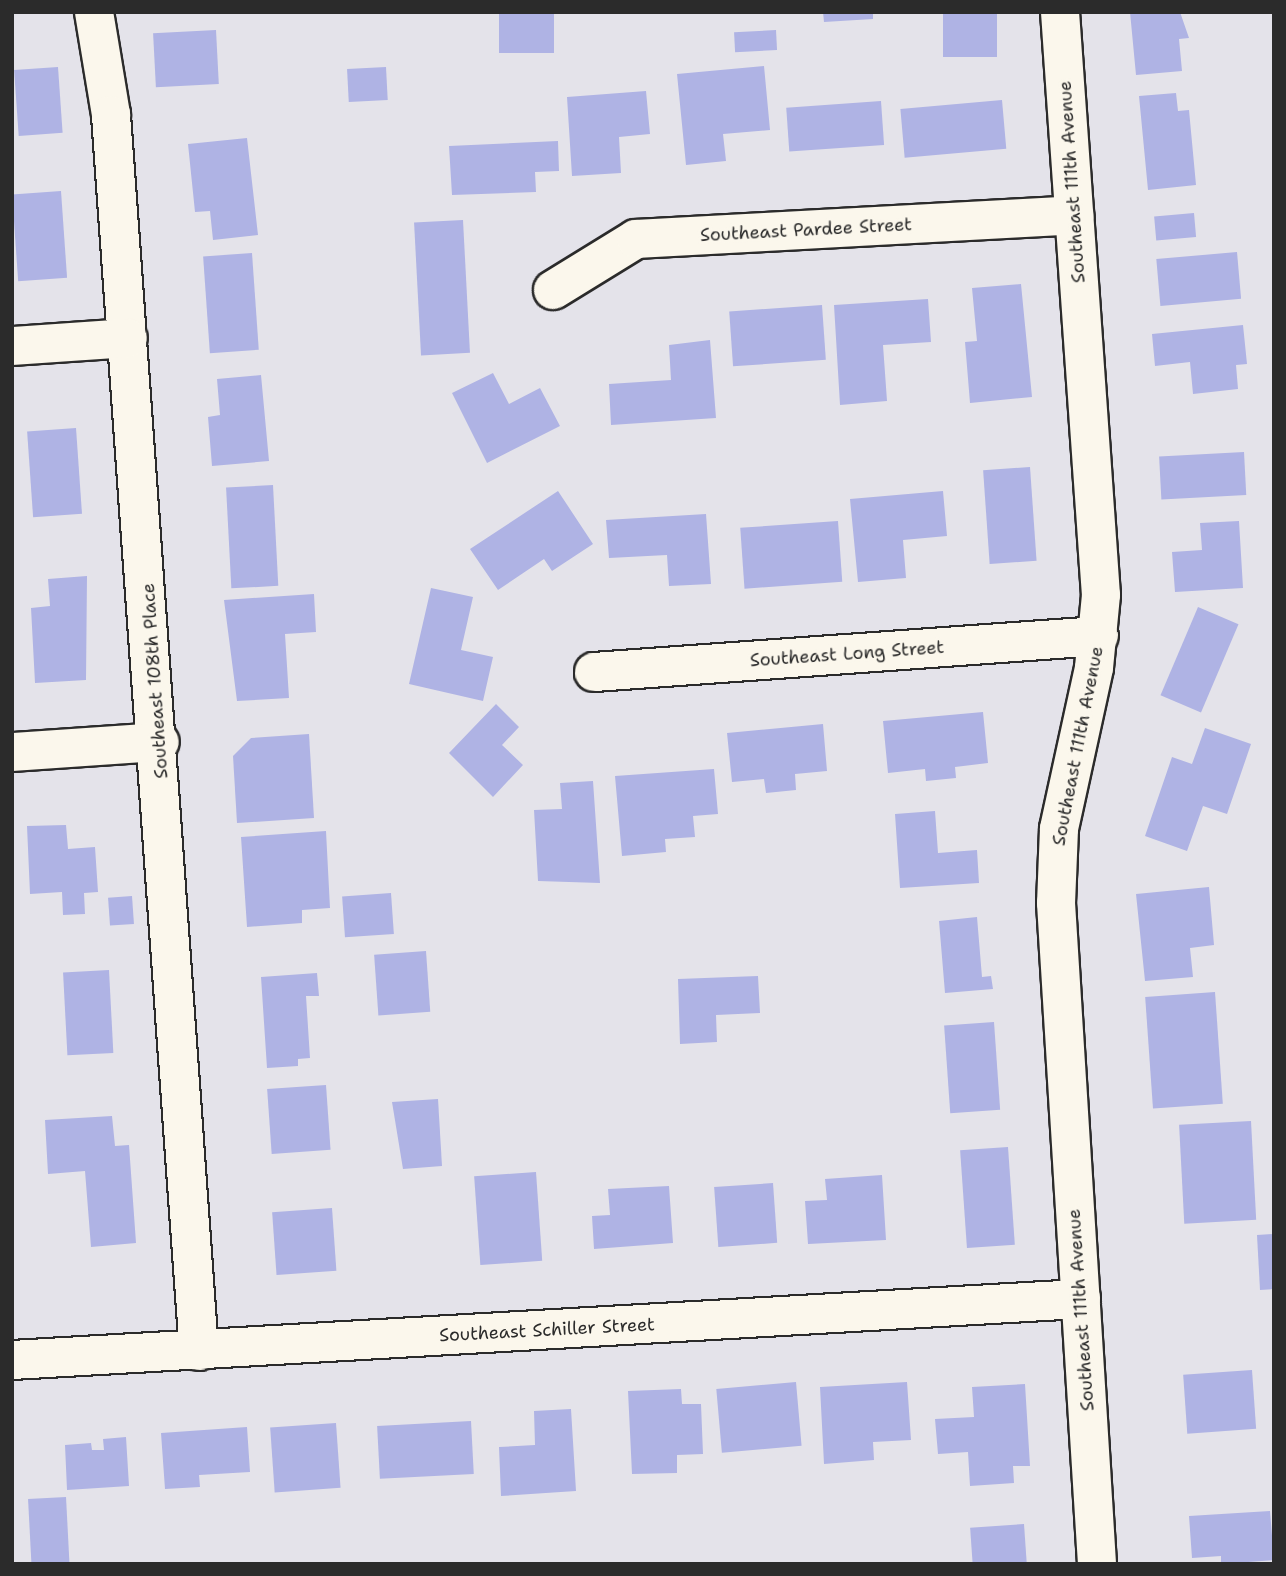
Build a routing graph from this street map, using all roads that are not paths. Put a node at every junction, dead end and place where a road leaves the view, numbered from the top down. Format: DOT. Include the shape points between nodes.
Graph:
graph roads {
  1 [pos="94,12"];
  2 [pos="1060,12"];
  3 [pos="1074,215"];
  4 [pos="553,290"];
  5 [pos="128,338"];
  6 [pos="12,346"];
  7 [pos="1099,636"];
  8 [pos="594,672"];
  9 [pos="160,742"];
  10 [pos="12,752"];
  11 [pos="1081,1299"];
  12 [pos="199,1351"];
  13 [pos="12,1360"];
  14 [pos="1097,1564"];
  1 -- 5 [label="street, Southeast 108th Place" via="111,114"];
  2 -- 3 [label="street, Southeast 111th Avenue"];
  3 -- 4 [label="street, Southeast Pardee Street" via="636,239"];
  3 -- 7 [label="street, Southeast 111th Avenue"];
  5 -- 6 [label="street"];
  5 -- 9 [label="street, Southeast 108th Place"];
  7 -- 8 [label="street, Southeast Long Street"];
  7 -- 11 [label="street, Southeast 111th Avenue" via="1057,860"];
  9 -- 10 [label="street"];
  9 -- 12 [label="street, Southeast 108th Place"];
  11 -- 12 [label="street, Southeast Schiller Street"];
  11 -- 14 [label="street, Southeast 111th Avenue"];
  12 -- 13 [label="street, Southeast Schiller Street"];
}
